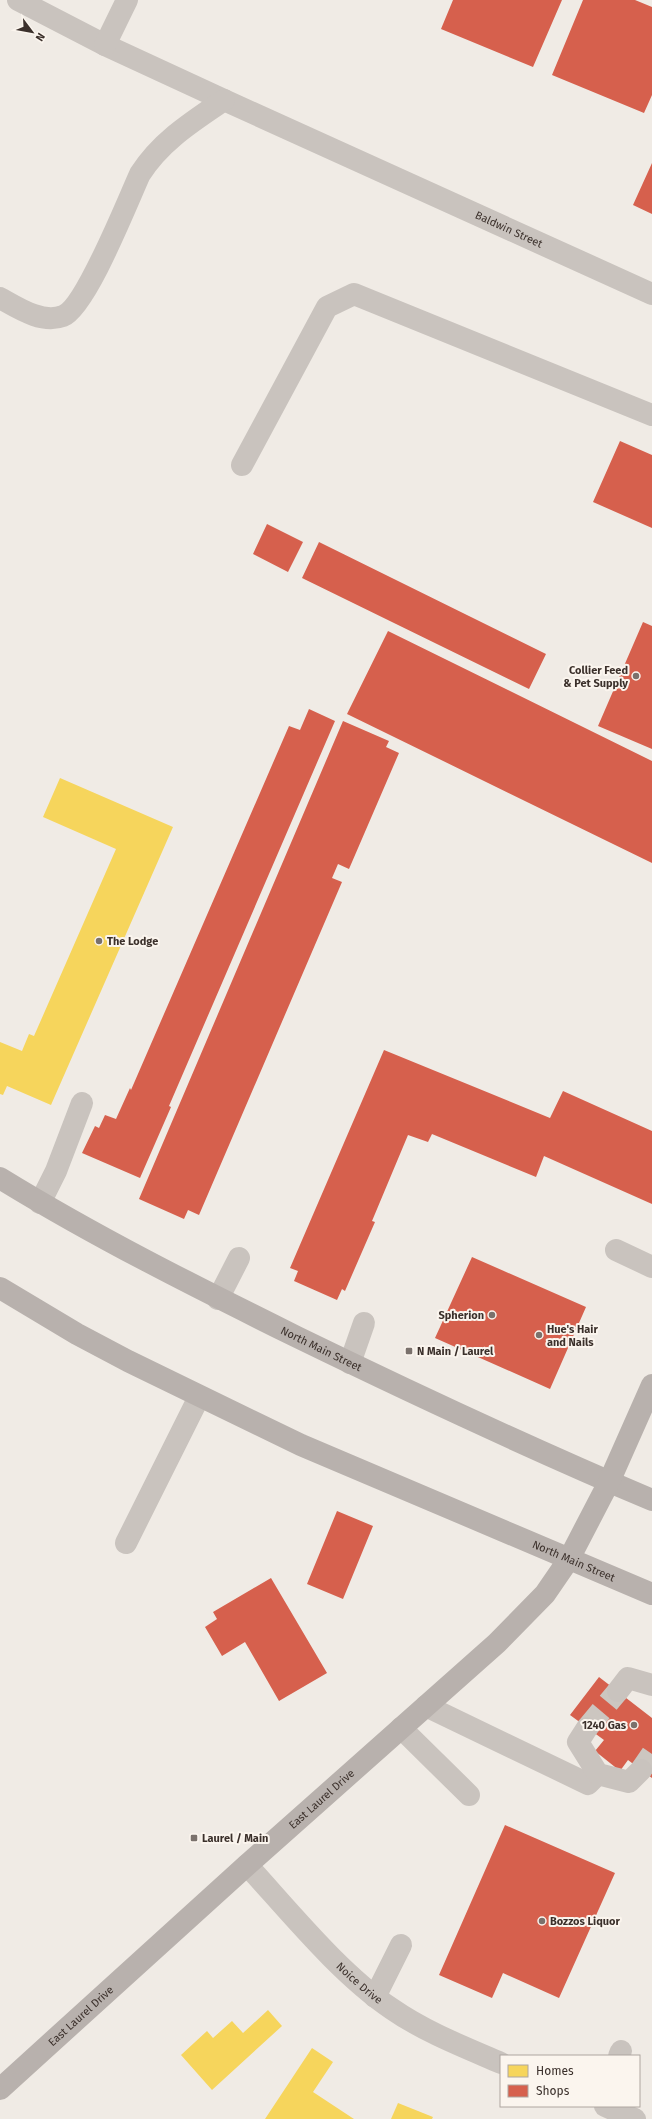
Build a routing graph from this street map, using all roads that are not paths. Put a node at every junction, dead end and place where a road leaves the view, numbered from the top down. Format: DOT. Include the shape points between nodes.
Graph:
graph roads {
  1 [pos="18,0"];
  2 [pos="127,0"];
  3 [pos="106,45"];
  4 [pos="224,100"];
  5 [pos="652,294"];
  6 [pos="0,298"];
  7 [pos="652,415"];
  8 [pos="242,464"];
  9 [pos="82,1103"];
  10 [pos="0,1178"];
  11 [pos="40,1203"];
  12 [pos="616,1250"];
  13 [pos="238,1258"];
  14 [pos="652,1267"];
  15 [pos="0,1288"];
  16 [pos="218,1298"];
  17 [pos="364,1323"];
  18 [pos="350,1363"];
  19 [pos="652,1385"];
  20 [pos="199,1397"];
  21 [pos="609,1482"];
  22 [pos="652,1500"];
  23 [pos="126,1543"];
  24 [pos="569,1559"];
  25 [pos="652,1594"];
  26 [pos="652,1685"];
  27 [pos="618,1691"];
  28 [pos="426,1706"];
  29 [pos="401,1728"];
  30 [pos="587,1728"];
  31 [pos="641,1770"];
  32 [pos="598,1774"];
  33 [pos="469,1795"];
  34 [pos="246,1865"];
  35 [pos="401,1945"];
  36 [pos="375,1997"];
  37 [pos="500,2063"];
  38 [pos="0,2090"];
  39 [pos="607,2107"];
  40 [pos="635,2119"];
  1 -- 3 [label="street, Baldwin Street"];
  2 -- 3 [label="street"];
  3 -- 4 [label="street, Baldwin Street"];
  4 -- 5 [label="street, Baldwin Street"];
  4 -- 6 [label="street" via="185,127 151,156 140,174 88,288 73,309 64,316 42,317 28,313"];
  7 -- 8 [label="street" via="354,294 327,308"];
  9 -- 11 [label="street" via="56,1171"];
  10 -- 11 [label="main road, North Main Street"];
  11 -- 16 [label="main road, North Main Street" via="112,1244"];
  12 -- 14 [label="street"];
  13 -- 16 [label="street"];
  15 -- 20 [label="main road, North Main Street" via="77,1334"];
  16 -- 18 [label="main road, North Main Street"];
  17 -- 18 [label="street"];
  18 -- 21 [label="main road, North Main Street"];
  19 -- 21 [label="main road, East Laurel Drive"];
  20 -- 23 [label="street"];
  20 -- 24 [label="main road, North Main Street" via="301,1445"];
  21 -- 22 [label="main road, North Main Street"];
  21 -- 24 [label="main road, East Laurel Drive"];
  24 -- 25 [label="main road, North Main Street"];
  24 -- 28 [label="main road, East Laurel Drive" via="545,1594 525,1616"];
  26 -- 27 [label="street" via="628,1678"];
  28 -- 29 [label="main road, East Laurel Drive"];
  28 -- 32 [label="street" via="588,1784"];
  29 -- 33 [label="street"];
  29 -- 34 [label="main road, East Laurel Drive"];
  30 -- 32 [label="street" via="578,1742"];
  31 -- 32 [label="street" via="630,1782"];
  34 -- 36 [label="street, Noice Drive" via="325,1949"];
  34 -- 38 [label="main road, East Laurel Drive"];
  35 -- 36 [label="street"];
  36 -- 37 [label="street, Noice Drive" via="412,2022"];
  39 -- 40 [label="street"];
}
